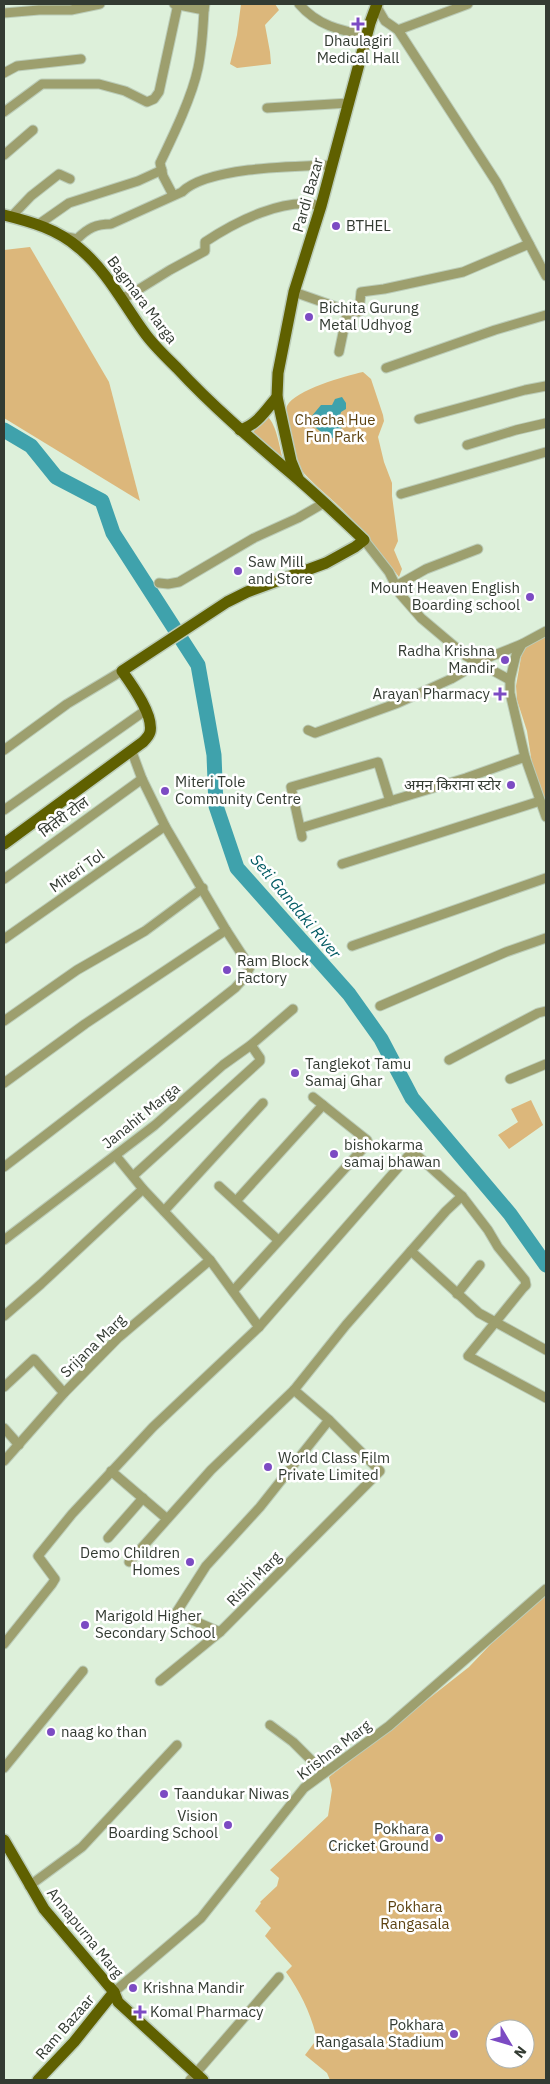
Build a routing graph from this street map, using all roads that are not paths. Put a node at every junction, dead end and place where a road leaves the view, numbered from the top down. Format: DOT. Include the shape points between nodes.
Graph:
graph roads {
  1 [pos="100,4"];
  2 [pos="174,4"];
  3 [pos="178,4"];
  4 [pos="299,4"];
  5 [pos="468,4"];
  6 [pos="376,5"];
  7 [pos="204,7"];
  8 [pos="4,12"];
  9 [pos="398,30"];
  10 [pos="367,35"];
  11 [pos="81,59"];
  12 [pos="4,73"];
  13 [pos="349,103"];
  14 [pos="267,108"];
  15 [pos="4,112"];
  16 [pos="33,130"];
  17 [pos="4,155"];
  18 [pos="332,165"];
  19 [pos="162,170"];
  20 [pos="70,179"];
  21 [pos="173,196"];
  22 [pos="321,206"];
  23 [pos="7,216"];
  24 [pos="39,224"];
  25 [pos="62,236"];
  26 [pos="529,244"];
  27 [pos="546,276"];
  28 [pos="294,292"];
  29 [pos="121,297"];
  30 [pos="347,314"];
  31 [pos="546,315"];
  32 [pos="339,352"];
  33 [pos="386,368"];
  34 [pos="546,386"];
  35 [pos="277,397"];
  36 [pos="419,419"];
  37 [pos="546,423"];
  38 [pos="240,430"];
  39 [pos="467,445"];
  40 [pos="546,452"];
  41 [pos="300,480"];
  42 [pos="401,494"];
  43 [pos="324,503"];
  44 [pos="364,540"];
  45 [pos="478,548"];
  46 [pos="159,583"];
  47 [pos="396,586"];
  48 [pos="546,631"];
  49 [pos="522,644"];
  50 [pos="477,663"];
  51 [pos="122,671"];
  52 [pos="510,680"];
  53 [pos="146,710"];
  54 [pos="308,730"];
  55 [pos="4,750"];
  56 [pos="132,752"];
  57 [pos="525,757"];
  58 [pos="142,779"];
  59 [pos="390,801"];
  60 [pos="540,801"];
  61 [pos="4,810"];
  62 [pos="546,816"];
  63 [pos="166,826"];
  64 [pos="4,844"];
  65 [pos="342,864"];
  66 [pos="546,878"];
  67 [pos="4,880"];
  68 [pos="203,888"];
  69 [pos="226,930"];
  70 [pos="546,938"];
  71 [pos="4,939"];
  72 [pos="352,946"];
  73 [pos="380,1006"];
  74 [pos="293,1009"];
  75 [pos="546,1011"];
  76 [pos="4,1021"];
  77 [pos="251,1045"];
  78 [pos="450,1060"];
  79 [pos="546,1064"];
  80 [pos="510,1079"];
  81 [pos="4,1083"];
  82 [pos="313,1097"];
  83 [pos="263,1103"];
  84 [pos="323,1105"];
  85 [pos="116,1156"];
  86 [pos="4,1168"];
  87 [pos="133,1176"];
  88 [pos="219,1186"];
  89 [pos="143,1189"];
  90 [pos="462,1196"];
  91 [pos="236,1201"];
  92 [pos="164,1211"];
  93 [pos="4,1240"];
  94 [pos="278,1240"];
  95 [pos="411,1251"];
  96 [pos="210,1260"];
  97 [pos="480,1265"];
  98 [pos="233,1291"];
  99 [pos="457,1294"];
  100 [pos="4,1316"];
  101 [pos="495,1321"];
  102 [pos="259,1327"];
  103 [pos="546,1350"];
  104 [pos="4,1387"];
  105 [pos="294,1390"];
  106 [pos="64,1393"];
  107 [pos="546,1398"];
  108 [pos="329,1420"];
  109 [pos="4,1428"];
  110 [pos="19,1445"];
  111 [pos="4,1461"];
  112 [pos="112,1471"];
  113 [pos="143,1498"];
  114 [pos="166,1518"];
  115 [pos="108,1538"];
  116 [pos="129,1562"];
  117 [pos="546,1589"];
  118 [pos="220,1632"];
  119 [pos="4,1644"];
  120 [pos="83,1671"];
  121 [pos="160,1681"];
  122 [pos="270,1724"];
  123 [pos="177,1745"];
  124 [pos="4,1768"];
  125 [pos="324,1773"];
  126 [pos="4,1840"];
  127 [pos="30,1886"];
  128 [pos="279,1977"];
  129 [pos="114,1992"];
  130 [pos="196,2078"];
  131 [pos="38,2080"];
  1 -- 8 [label="street" via="71,10"];
  2 -- 3 [label="street"];
  3 -- 7 [label="street"];
  3 -- 15 [label="street" via="159,92 154,99 147,102 125,91 99,84 42,84"];
  4 -- 10 [label="street" via="319,22 341,31"];
  5 -- 9 [label="street"];
  6 -- 9 [label="street" via="385,21"];
  6 -- 10 [label="main road, Pardi Bazar"];
  7 -- 19 [label="street" via="197,70 160,163"];
  9 -- 26 [label="street" via="497,183"];
  10 -- 13 [label="main road, Pardi Bazar"];
  11 -- 12 [label="street" via="17,66"];
  13 -- 14 [label="street"];
  13 -- 18 [label="main road, Pardi Bazar"];
  16 -- 17 [label="street"];
  18 -- 21 [label="street" via="236,171 188,186"];
  18 -- 22 [label="main road, Pardi Bazar"];
  19 -- 21 [label="street"];
  19 -- 24 [label="street" via="69,203"];
  20 -- 23 [label="street" via="59,174"];
  21 -- 25 [label="street" via="111,224 88,228 78,239"];
  22 -- 28 [label="main road, Pardi Bazar"];
  22 -- 29 [label="street" via="296,204 252,216 205,242 204,251 128,296"];
  23 -- 24 [label="main road, Bagmara Marga"];
  24 -- 25 [label="main road, Bagmara Marga"];
  25 -- 29 [label="main road, Bagmara Marga" via="94,261"];
  26 -- 27 [label="street"];
  26 -- 30 [label="street" via="463,272 384,290 360,292 358,312"];
  28 -- 30 [label="street" via="345,310"];
  28 -- 35 [label="main road, Pardi Bazar" via="278,372"];
  29 -- 38 [label="main road, Bagmara Marga" via="151,340"];
  30 -- 32 [label="street"];
  31 -- 33 [label="street"];
  34 -- 36 [label="street"];
  35 -- 38 [label="main road" via="257,421"];
  35 -- 41 [label="main road, Pardi Bazar" via="290,461"];
  37 -- 39 [label="street"];
  38 -- 41 [label="main road, Bagmara Marga"];
  40 -- 42 [label="street"];
  41 -- 43 [label="main road, Bagmara Marga"];
  43 -- 44 [label="main road, Bagmara Marga"];
  43 -- 46 [label="street" via="254,538 179,582"];
  44 -- 47 [label="street"];
  44 -- 51 [label="main road" via="326,563 227,602"];
  45 -- 47 [label="street" via="426,569"];
  47 -- 50 [label="street" via="421,618"];
  48 -- 49 [label="street"];
  49 -- 50 [label="street"];
  49 -- 52 [label="street"];
  50 -- 52 [label="street"];
  50 -- 54 [label="street" via="451,679 398,703 316,733"];
  51 -- 53 [label="main road"];
  51 -- 55 [label="street" via="67,704"];
  52 -- 57 [label="street"];
  53 -- 56 [label="main road, मितेरी टोल" via="150,733"];
  53 -- 61 [label="street"];
  56 -- 58 [label="street"];
  56 -- 64 [label="main road, मितेरी टोल"];
  57 -- 59 [label="street"];
  57 -- 60 [label="street"];
  58 -- 63 [label="street"];
  58 -- 67 [label="street, मितेरी टोल"];
  59 -- 59 [label="street" via="301,833 291,787 378,762"];
  60 -- 62 [label="street"];
  60 -- 65 [label="street"];
  63 -- 68 [label="street"];
  63 -- 71 [label="street, Miteri Tol"];
  66 -- 72 [label="street"];
  68 -- 69 [label="street"];
  68 -- 76 [label="street" via="145,931 77,970"];
  69 -- 81 [label="street" via="85,1024"];
  69 -- 86 [label="street" via="250,967 235,988"];
  70 -- 73 [label="street"];
  74 -- 77 [label="street, Janahit Marga"];
  75 -- 78 [label="street"];
  77 -- 85 [label="street, Janahit Marga"];
  77 -- 87 [label="street" via="260,1061"];
  79 -- 80 [label="street"];
  82 -- 84 [label="street"];
  83 -- 92 [label="street"];
  84 -- 91 [label="street"];
  84 -- 94 [label="street" via="368,1143"];
  85 -- 87 [label="street"];
  85 -- 93 [label="street, Janahit Marga"];
  87 -- 89 [label="street"];
  88 -- 91 [label="street"];
  89 -- 92 [label="street"];
  89 -- 100 [label="street"];
  90 -- 95 [label="street"];
  90 -- 101 [label="street" via="526,1280 526,1285"];
  90 -- 102 [label="street" via="412,1153"];
  91 -- 94 [label="street"];
  92 -- 96 [label="street"];
  94 -- 98 [label="street"];
  95 -- 99 [label="street"];
  95 -- 105 [label="street" via="346,1324"];
  96 -- 98 [label="street"];
  96 -- 106 [label="street, Srijana Marg" via="118,1338"];
  97 -- 99 [label="street"];
  98 -- 102 [label="street"];
  99 -- 101 [label="street" via="479,1313"];
  101 -- 103 [label="street"];
  101 -- 107 [label="street" via="468,1356"];
  102 -- 112 [label="street" via="153,1427"];
  104 -- 106 [label="street" via="34,1359"];
  105 -- 108 [label="street, Rishi Marg"];
  105 -- 114 [label="street"];
  106 -- 110 [label="street, Srijana Marg"];
  108 -- 118 [label="street" via="260,1507 206,1566 176,1613"];
  108 -- 118 [label="street, Rishi Marg" via="380,1471"];
  109 -- 110 [label="street"];
  110 -- 111 [label="street, Srijana Marg"];
  112 -- 113 [label="street"];
  112 -- 119 [label="street" via="38,1556 55,1579"];
  113 -- 114 [label="street"];
  113 -- 115 [label="street"];
  114 -- 116 [label="street"];
  117 -- 125 [label="street, Krishna Marg" via="389,1726"];
  118 -- 121 [label="street"];
  120 -- 124 [label="street"];
  122 -- 125 [label="street"];
  123 -- 127 [label="street" via="82,1847"];
  125 -- 129 [label="street, Krishna Marg" via="304,1788 201,1918"];
  126 -- 127 [label="main road, Annapurna Marg"];
  127 -- 129 [label="main road, Annapurna Marg" via="44,1909"];
  128 -- 130 [label="street"];
  129 -- 130 [label="main road, Annapurna Marg" via="118,2002"];
  129 -- 131 [label="main road, Ram Bazaar"];
}
